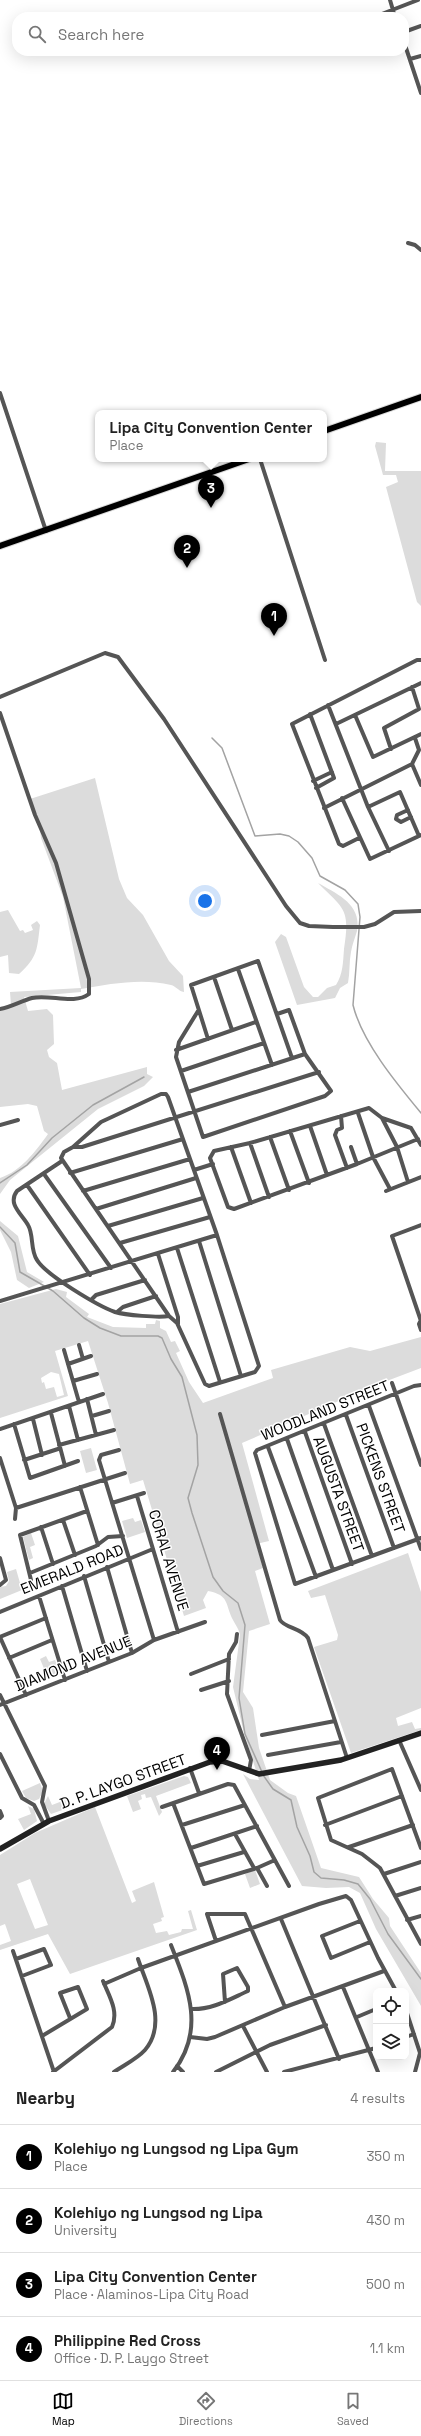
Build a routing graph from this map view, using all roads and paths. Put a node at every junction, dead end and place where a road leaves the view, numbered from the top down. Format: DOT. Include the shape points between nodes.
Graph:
graph roads {
  1 [pos="390,0"];
  2 [pos="418,0"];
  3 [pos="393,9"];
  4 [pos="386,12"];
  5 [pos="394,12"];
  6 [pos="421,26"];
  7 [pos="409,30"];
  8 [pos="409,56"];
  9 [pos="421,56"];
  10 [pos="410,59"];
  11 [pos="419,83"];
  12 [pos="421,93"];
  13 [pos="408,244"];
  14 [pos="421,250"];
  15 [pos="0,393"];
  16 [pos="421,397"];
  17 [pos="327,430"];
  18 [pos="241,462"];
  19 [pos="261,462"];
  20 [pos="46,531"];
  21 [pos="0,546"];
  22 [pos="325,660"];
  23 [pos="421,660"];
  24 [pos="421,683"];
  25 [pos="412,688"];
  26 [pos="0,697"];
  27 [pos="328,705"];
  28 [pos="0,713"];
  29 [pos="310,714"];
  30 [pos="355,716"];
  31 [pos="336,724"];
  32 [pos="421,735"];
  33 [pos="415,738"];
  34 [pos="391,749"];
  35 [pos="412,764"];
  36 [pos="332,772"];
  37 [pos="313,781"];
  38 [pos="421,785"];
  39 [pos="316,788"];
  40 [pos="360,788"];
  41 [pos="342,798"];
  42 [pos="368,807"];
  43 [pos="324,808"];
  44 [pos="408,810"];
  45 [pos="411,817"];
  46 [pos="420,836"];
  47 [pos="358,838"];
  48 [pos="389,851"];
  49 [pos="421,911"];
  50 [pos="238,969"];
  51 [pos="214,977"];
  52 [pos="0,1010"];
  53 [pos="198,1011"];
  54 [pos="277,1014"];
  55 [pos="256,1022"];
  56 [pos="232,1030"];
  57 [pos="208,1039"];
  58 [pos="264,1043"];
  59 [pos="176,1050"];
  60 [pos="305,1054"];
  61 [pos="292,1058"];
  62 [pos="272,1065"];
  63 [pos="181,1071"];
  64 [pos="319,1072"];
  65 [pos="188,1092"];
  66 [pos="195,1112"];
  67 [pos="358,1113"];
  68 [pos="341,1116"];
  69 [pos="175,1118"];
  70 [pos="382,1118"];
  71 [pos="18,1120"];
  72 [pos="0,1125"];
  73 [pos="310,1126"];
  74 [pos="290,1131"];
  75 [pos="270,1137"];
  76 [pos="183,1138"];
  77 [pos="418,1139"];
  78 [pos="250,1143"];
  79 [pos="421,1145"];
  80 [pos="73,1147"];
  81 [pos="231,1147"];
  82 [pos="350,1147"];
  83 [pos="397,1147"];
  84 [pos="374,1157"];
  85 [pos="190,1159"];
  86 [pos="62,1161"];
  87 [pos="214,1164"];
  88 [pos="357,1164"];
  89 [pos="347,1168"];
  90 [pos="194,1170"];
  91 [pos="70,1173"];
  92 [pos="44,1174"];
  93 [pos="327,1175"];
  94 [pos="421,1177"];
  95 [pos="196,1178"];
  96 [pos="408,1182"];
  97 [pos="309,1183"];
  98 [pos="27,1185"];
  99 [pos="289,1190"];
  100 [pos="83,1191"];
  101 [pos="269,1196"];
  102 [pos="203,1198"];
  103 [pos="251,1203"];
  104 [pos="96,1209"];
  105 [pos="210,1217"];
  106 [pos="421,1225"];
  107 [pos="108,1226"];
  108 [pos="217,1236"];
  109 [pos="199,1241"];
  110 [pos="120,1243"];
  111 [pos="178,1248"];
  112 [pos="158,1254"];
  113 [pos="132,1262"];
  114 [pos="111,1268"];
  115 [pos="90,1275"];
  116 [pos="145,1280"];
  117 [pos="63,1283"];
  118 [pos="156,1296"];
  119 [pos="92,1299"];
  120 [pos="0,1301"];
  121 [pos="117,1312"];
  122 [pos="169,1316"];
  123 [pos="421,1320"];
  124 [pos="178,1324"];
  125 [pos="421,1328"];
  126 [pos="79,1345"];
  127 [pos="64,1350"];
  128 [pos="91,1356"];
  129 [pos="84,1359"];
  130 [pos="68,1364"];
  131 [pos="97,1374"];
  132 [pos="241,1376"];
  133 [pos="73,1381"];
  134 [pos="220,1382"];
  135 [pos="392,1383"];
  136 [pos="421,1385"];
  137 [pos="104,1394"];
  138 [pos="396,1395"];
  139 [pos="87,1399"];
  140 [pos="79,1402"];
  141 [pos="69,1406"];
  142 [pos="369,1406"];
  143 [pos="109,1411"];
  144 [pos="51,1413"];
  145 [pos="220,1414"];
  146 [pos="346,1415"];
  147 [pos="92,1416"];
  148 [pos="33,1418"];
  149 [pos="14,1424"];
  150 [pos="324,1424"];
  151 [pos="0,1429"];
  152 [pos="114,1430"];
  153 [pos="305,1432"];
  154 [pos="96,1435"];
  155 [pos="287,1439"];
  156 [pos="78,1440"];
  157 [pos="59,1447"];
  158 [pos="268,1447"];
  159 [pos="119,1450"];
  160 [pos="42,1455"];
  161 [pos="0,1458"];
  162 [pos="24,1460"];
  163 [pos="78,1461"];
  164 [pos="421,1465"];
  165 [pos="65,1466"];
  166 [pos="125,1473"];
  167 [pos="104,1479"];
  168 [pos="80,1487"];
  169 [pos="144,1494"];
  170 [pos="137,1496"];
  171 [pos="112,1503"];
  172 [pos="16,1508"];
  173 [pos="87,1511"];
  174 [pos="15,1519"];
  175 [pos="63,1520"];
  176 [pos="41,1527"];
  177 [pos="123,1536"];
  178 [pos="419,1539"];
  179 [pos="98,1545"];
  180 [pos="394,1548"];
  181 [pos="153,1549"];
  182 [pos="421,1549"];
  183 [pos="75,1555"];
  184 [pos="372,1556"];
  185 [pos="0,1558"];
  186 [pos="130,1559"];
  187 [pos="53,1564"];
  188 [pos="352,1564"];
  189 [pos="107,1567"];
  190 [pos="333,1570"];
  191 [pos="30,1573"];
  192 [pos="84,1576"];
  193 [pos="316,1577"];
  194 [pos="31,1580"];
  195 [pos="0,1585"];
  196 [pos="62,1586"];
  197 [pos="39,1596"];
  198 [pos="0,1612"];
  199 [pos="46,1618"];
  200 [pos="205,1622"];
  201 [pos="178,1632"];
  202 [pos="237,1634"];
  203 [pos="0,1637"];
  204 [pos="52,1640"];
  205 [pos="154,1640"];
  206 [pos="132,1653"];
  207 [pos="9,1658"];
  208 [pos="229,1659"];
  209 [pos="110,1662"];
  210 [pos="87,1671"];
  211 [pos="191,1674"];
  212 [pos="65,1680"];
  213 [pos="229,1682"];
  214 [pos="202,1690"];
  215 [pos="0,1695"];
  216 [pos="26,1695"];
  217 [pos="2,1704"];
  218 [pos="335,1721"];
  219 [pos="421,1734"];
  220 [pos="262,1735"];
  221 [pos="399,1740"];
  222 [pos="341,1742"];
  223 [pos="0,1754"];
  224 [pos="268,1755"];
  225 [pos="347,1758"];
  226 [pos="190,1768"];
  227 [pos="248,1772"];
  228 [pos="421,1790"];
  229 [pos="199,1793"];
  230 [pos="402,1796"];
  231 [pos="42,1802"];
  232 [pos="173,1803"];
  233 [pos="34,1805"];
  234 [pos="245,1805"];
  235 [pos="162,1807"];
  236 [pos="0,1811"];
  237 [pos="0,1818"];
  238 [pos="46,1822"];
  239 [pos="182,1825"];
  240 [pos="325,1825"];
  241 [pos="413,1825"];
  242 [pos="257,1826"];
  243 [pos="235,1834"];
  244 [pos="349,1847"];
  245 [pos="191,1848"];
  246 [pos="421,1848"];
  247 [pos="0,1849"];
  248 [pos="244,1852"];
  249 [pos="275,1860"];
  250 [pos="421,1862"];
  251 [pos="197,1866"];
  252 [pos="255,1868"];
  253 [pos="384,1874"];
  254 [pos="267,1886"];
  255 [pos="289,1886"];
  256 [pos="421,1888"];
  257 [pos="395,1896"];
  258 [pos="421,1916"];
  259 [pos="281,1918"];
  260 [pos="407,1920"];
  261 [pos="360,1921"];
  262 [pos="252,1928"];
  263 [pos="216,1941"];
  264 [pos="370,1942"];
  265 [pos="420,1942"];
  266 [pos="171,1945"];
  267 [pos="13,1951"];
  268 [pos="175,1956"];
  269 [pos="138,1958"];
  270 [pos="16,1959"];
  271 [pos="141,1968"];
  272 [pos="384,1971"];
  273 [pos="22,1976"];
  274 [pos="343,1987"];
  275 [pos="394,1988"];
  276 [pos="314,1998"];
  277 [pos="224,2002"];
  278 [pos="286,2007"];
  279 [pos="191,2009"];
  280 [pos="373,2010"];
  281 [pos="357,2017"];
  282 [pos="70,2018"];
  283 [pos="409,2019"];
  284 [pos="326,2025"];
  285 [pos="243,2026"];
  286 [pos="414,2034"];
  287 [pos="42,2036"];
  288 [pos="409,2036"];
  289 [pos="190,2037"];
  290 [pos="373,2049"];
  291 [pos="370,2050"];
  292 [pos="255,2052"];
  293 [pos="339,2059"];
  294 [pos="177,2066"];
  295 [pos="54,2072"];
  296 [pos="114,2072"];
  297 [pos="173,2072"];
  298 [pos="183,2072"];
  299 [pos="216,2072"];
  300 [pos="267,2072"];
  301 [pos="284,2072"];
  302 [pos="378,2072"];
  303 [pos="415,2072"];
  1 -- 3 [label="street"];
  2 -- 3 [label="street"];
  3 -- 4 [label="street"];
  3 -- 5 [label="street"];
  6 -- 7 [label="street"];
  8 -- 10 [label="street"];
  9 -- 10 [label="street"];
  10 -- 11 [label="street"];
  11 -- 12 [label="street"];
  13 -- 14 [label="street" via="415,245"];
  15 -- 20 [label="street"];
  16 -- 17 [label="main road"];
  18 -- 20 [label="main road"];
  19 -- 22 [label="street"];
  20 -- 21 [label="main road"];
  23 -- 27 [label="street" via="416,660"];
  24 -- 25 [label="street"];
  25 -- 30 [label="street"];
  25 -- 34 [label="street" via="419,709 384,728"];
  26 -- 49 [label="street" via="105,653 118,657 164,719 300,923 309,926 364,927 375,924 394,912"];
  27 -- 29 [label="street"];
  27 -- 31 [label="street"];
  28 -- 52 [label="street" via="35,815 56,863 89,979 89,994 79,999 32,998"];
  29 -- 36 [label="street"];
  29 -- 37 [label="street" via="294,722 292,726"];
  30 -- 31 [label="street"];
  30 -- 34 [label="street" via="372,756"];
  31 -- 40 [label="street"];
  32 -- 33 [label="street"];
  33 -- 34 [label="street"];
  33 -- 35 [label="street" via="419,750"];
  35 -- 38 [label="street"];
  35 -- 40 [label="street"];
  36 -- 37 [label="street"];
  36 -- 39 [label="street" via="334,779"];
  37 -- 39 [label="street"];
  39 -- 43 [label="street"];
  40 -- 41 [label="street"];
  40 -- 42 [label="street"];
  41 -- 43 [label="street"];
  41 -- 47 [label="street"];
  42 -- 44 [label="street" via="400,792"];
  42 -- 48 [label="street"];
  43 -- 47 [label="street" via="340,845 344,846"];
  44 -- 45 [label="street"];
  44 -- 45 [label="street" via="397,815 397,820 401,822"];
  45 -- 46 [label="street"];
  46 -- 48 [label="street"];
  47 -- 48 [label="street" via="370,859"];
  50 -- 51 [label="street"];
  50 -- 54 [label="street" via="258,961"];
  50 -- 55 [label="street"];
  51 -- 53 [label="street" via="191,985"];
  51 -- 56 [label="street"];
  53 -- 57 [label="street"];
  53 -- 59 [label="street"];
  54 -- 60 [label="street" via="289,1010"];
  54 -- 61 [label="street"];
  55 -- 56 [label="street"];
  55 -- 58 [label="street"];
  56 -- 57 [label="street"];
  57 -- 59 [label="street"];
  58 -- 62 [label="street"];
  58 -- 63 [label="street"];
  59 -- 63 [label="street"];
  60 -- 61 [label="street"];
  60 -- 64 [label="street"];
  61 -- 62 [label="street"];
  62 -- 65 [label="street"];
  63 -- 65 [label="street"];
  64 -- 66 [label="street"];
  64 -- 66 [label="street" via="330,1089 327,1095 203,1137"];
  65 -- 66 [label="street"];
  66 -- 69 [label="street"];
  67 -- 68 [label="street"];
  67 -- 70 [label="street" via="368,1108"];
  67 -- 84 [label="street"];
  68 -- 73 [label="street"];
  68 -- 89 [label="street" via="342,1128 337,1130 335,1135"];
  69 -- 76 [label="street"];
  69 -- 80 [label="street" via="82,1147"];
  69 -- 80 [label="street" via="167,1095 162,1094 110,1116"];
  70 -- 77 [label="street" via="411,1128"];
  70 -- 83 [label="street"];
  71 -- 72 [label="street"];
  73 -- 74 [label="street"];
  73 -- 93 [label="street"];
  74 -- 75 [label="street"];
  74 -- 97 [label="street"];
  75 -- 78 [label="street"];
  75 -- 99 [label="street"];
  76 -- 85 [label="street"];
  76 -- 91 [label="street"];
  77 -- 79 [label="street"];
  77 -- 83 [label="street"];
  78 -- 81 [label="street"];
  78 -- 101 [label="street"];
  80 -- 86 [label="street" via="62,1154"];
  81 -- 87 [label="street" via="214,1151 210,1158"];
  81 -- 103 [label="street"];
  82 -- 88 [label="street"];
  83 -- 84 [label="street"];
  83 -- 96 [label="street"];
  84 -- 88 [label="street"];
  84 -- 96 [label="street" via="388,1190"];
  85 -- 90 [label="street"];
  85 -- 100 [label="street"];
  86 -- 91 [label="street"];
  86 -- 92 [label="street"];
  87 -- 90 [label="street"];
  87 -- 103 [label="street" via="230,1209"];
  88 -- 89 [label="street"];
  89 -- 93 [label="street"];
  90 -- 95 [label="street"];
  91 -- 100 [label="street"];
  92 -- 98 [label="street"];
  92 -- 114 [label="street"];
  93 -- 97 [label="street"];
  94 -- 96 [label="street"];
  95 -- 102 [label="street"];
  95 -- 104 [label="street"];
  97 -- 99 [label="street"];
  98 -- 115 [label="street"];
  98 -- 117 [label="street" via="16,1192 13,1204 29,1227 36,1259 47,1272"];
  99 -- 101 [label="street"];
  100 -- 104 [label="street"];
  101 -- 103 [label="street"];
  102 -- 105 [label="street"];
  102 -- 107 [label="street"];
  104 -- 107 [label="street"];
  105 -- 108 [label="street"];
  105 -- 110 [label="street"];
  106 -- 123 [label="street" via="392,1236"];
  107 -- 110 [label="street"];
  108 -- 109 [label="street"];
  108 -- 132 [label="street" via="259,1366 257,1371"];
  109 -- 111 [label="street"];
  109 -- 132 [label="street"];
  110 -- 113 [label="street"];
  111 -- 112 [label="street"];
  111 -- 134 [label="street"];
  112 -- 113 [label="street"];
  112 -- 124 [label="street"];
  113 -- 114 [label="street"];
  113 -- 116 [label="street"];
  114 -- 115 [label="street"];
  115 -- 117 [label="street"];
  116 -- 118 [label="street"];
  116 -- 119 [label="street" via="96,1295"];
  117 -- 119 [label="street"];
  117 -- 120 [label="street"];
  118 -- 121 [label="street" via="123,1307"];
  118 -- 122 [label="street"];
  119 -- 121 [label="street"];
  121 -- 122 [label="street"];
  122 -- 124 [label="street"];
  123 -- 125 [label="street"];
  124 -- 134 [label="street" via="205,1384 209,1386"];
  126 -- 129 [label="street"];
  127 -- 130 [label="street"];
  128 -- 129 [label="street"];
  129 -- 130 [label="street"];
  130 -- 133 [label="street"];
  131 -- 133 [label="street"];
  132 -- 134 [label="street"];
  133 -- 140 [label="street"];
  135 -- 138 [label="street"];
  136 -- 138 [label="street, WOODLAND STREET"];
  137 -- 139 [label="street"];
  138 -- 142 [label="street, WOODLAND STREET"];
  138 -- 164 [label="street"];
  139 -- 140 [label="street"];
  139 -- 147 [label="street"];
  140 -- 141 [label="street"];
  141 -- 144 [label="street"];
  141 -- 156 [label="street"];
  142 -- 146 [label="street, WOODLAND STREET"];
  142 -- 178 [label="street"];
  143 -- 147 [label="street"];
  144 -- 148 [label="street"];
  144 -- 157 [label="street"];
  145 -- 218 [label="street" via="280,1620 283,1624 301,1631 308,1638"];
  146 -- 150 [label="street, WOODLAND STREET"];
  146 -- 180 [label="street, PICKENS STREET"];
  147 -- 154 [label="street"];
  148 -- 149 [label="street"];
  148 -- 160 [label="street"];
  149 -- 151 [label="street"];
  149 -- 162 [label="street"];
  150 -- 153 [label="street, WOODLAND STREET"];
  150 -- 184 [label="street"];
  152 -- 154 [label="street"];
  153 -- 155 [label="street, WOODLAND STREET"];
  153 -- 188 [label="street, AUGUSTA STREET"];
  154 -- 156 [label="street"];
  155 -- 158 [label="street, WOODLAND STREET"];
  155 -- 190 [label="street"];
  156 -- 157 [label="street"];
  157 -- 160 [label="street"];
  157 -- 165 [label="street"];
  158 -- 193 [label="street"];
  158 -- 193 [label="street, WOODLAND STREET" via="257,1450 255,1455 295,1584"];
  159 -- 167 [label="street" via="99,1457"];
  160 -- 162 [label="street"];
  161 -- 172 [label="street"];
  162 -- 165 [label="street" via="28,1476 32,1479"];
  163 -- 165 [label="street"];
  166 -- 167 [label="street"];
  167 -- 168 [label="street"];
  167 -- 171 [label="street"];
  168 -- 172 [label="street"];
  168 -- 173 [label="street"];
  169 -- 170 [label="street"];
  170 -- 171 [label="street"];
  170 -- 181 [label="street, CORAL AVENUE"];
  171 -- 177 [label="street"];
  172 -- 174 [label="street"];
  173 -- 175 [label="street"];
  173 -- 179 [label="street"];
  175 -- 176 [label="street"];
  175 -- 183 [label="street"];
  176 -- 187 [label="street"];
  176 -- 191 [label="street" via="20,1535"];
  177 -- 179 [label="street" via="108,1538"];
  177 -- 186 [label="street"];
  178 -- 180 [label="street"];
  178 -- 182 [label="street"];
  179 -- 183 [label="street"];
  180 -- 184 [label="street"];
  181 -- 186 [label="street, EMERALD ROAD"];
  181 -- 201 [label="street, CORAL AVENUE"];
  183 -- 187 [label="street"];
  184 -- 188 [label="street"];
  185 -- 195 [label="street" via="6,1580"];
  186 -- 189 [label="street, EMERALD ROAD"];
  186 -- 205 [label="street"];
  187 -- 191 [label="street"];
  188 -- 190 [label="street"];
  189 -- 192 [label="street, EMERALD ROAD"];
  189 -- 206 [label="street"];
  190 -- 193 [label="street"];
  191 -- 194 [label="street"];
  192 -- 196 [label="street, EMERALD ROAD"];
  192 -- 209 [label="street"];
  196 -- 197 [label="street, EMERALD ROAD"];
  196 -- 210 [label="street"];
  197 -- 198 [label="street, EMERALD ROAD"];
  197 -- 199 [label="street"];
  199 -- 203 [label="street"];
  199 -- 204 [label="street"];
  200 -- 201 [label="street, DIAMOND AVENUE"];
  201 -- 205 [label="street, DIAMOND AVENUE"];
  202 -- 208 [label="street"];
  203 -- 207 [label="street"];
  204 -- 207 [label="street"];
  204 -- 212 [label="street"];
  205 -- 206 [label="street, DIAMOND AVENUE"];
  206 -- 209 [label="street, DIAMOND AVENUE"];
  207 -- 216 [label="street"];
  208 -- 211 [label="street"];
  208 -- 213 [label="street"];
  209 -- 210 [label="street, DIAMOND AVENUE"];
  210 -- 212 [label="street, DIAMOND AVENUE"];
  212 -- 216 [label="street, DIAMOND AVENUE"];
  213 -- 214 [label="street"];
  213 -- 227 [label="street" via="228,1701 251,1760"];
  215 -- 217 [label="street"];
  216 -- 217 [label="street, DIAMOND AVENUE"];
  217 -- 231 [label="street" via="45,1786"];
  218 -- 220 [label="street"];
  218 -- 222 [label="street"];
  219 -- 221 [label="main road, D. P. LAYGO STREET"];
  221 -- 225 [label="main road, D. P. LAYGO STREET"];
  221 -- 228 [label="street"];
  222 -- 224 [label="street"];
  222 -- 225 [label="street"];
  223 -- 233 [label="street" via="22,1798"];
  225 -- 227 [label="main road, D. P. LAYGO STREET" via="274,1772"];
  226 -- 227 [label="main road, D. P. LAYGO STREET" via="216,1760"];
  226 -- 229 [label="street"];
  226 -- 238 [label="main road, D. P. LAYGO STREET"];
  229 -- 232 [label="street"];
  229 -- 234 [label="street" via="228,1784 234,1785"];
  230 -- 240 [label="street"];
  230 -- 240 [label="street" via="392,1769 318,1798"];
  230 -- 241 [label="street"];
  231 -- 233 [label="street"];
  231 -- 238 [label="street"];
  232 -- 235 [label="street"];
  232 -- 239 [label="street"];
  233 -- 238 [label="street"];
  234 -- 239 [label="street"];
  234 -- 242 [label="street"];
  236 -- 237 [label="street"];
  238 -- 247 [label="main road, D. P. LAYGO STREET"];
  239 -- 245 [label="street"];
  240 -- 244 [label="street" via="333,1842"];
  241 -- 244 [label="street"];
  241 -- 246 [label="street"];
  242 -- 243 [label="street"];
  242 -- 249 [label="street"];
  243 -- 245 [label="street"];
  243 -- 248 [label="street"];
  244 -- 253 [label="street" via="367,1857"];
  245 -- 251 [label="street"];
  248 -- 251 [label="street"];
  248 -- 252 [label="street"];
  249 -- 252 [label="street"];
  249 -- 255 [label="street"];
  250 -- 253 [label="street"];
  251 -- 252 [label="street" via="206,1884"];
  252 -- 254 [label="street"];
  253 -- 257 [label="street"];
  256 -- 257 [label="street"];
  257 -- 260 [label="street"];
  258 -- 260 [label="street"];
  259 -- 261 [label="street" via="346,1896 352,1900"];
  259 -- 262 [label="street"];
  259 -- 276 [label="street"];
  260 -- 265 [label="street"];
  261 -- 264 [label="street"];
  261 -- 264 [label="street" via="322,1936 331,1958"];
  262 -- 263 [label="street"];
  262 -- 263 [label="street" via="245,1914 207,1914"];
  262 -- 278 [label="street"];
  263 -- 268 [label="street"];
  264 -- 272 [label="street"];
  266 -- 268 [label="street"];
  267 -- 270 [label="street"];
  268 -- 271 [label="street"];
  268 -- 279 [label="street" via="188,1991"];
  269 -- 271 [label="street"];
  270 -- 273 [label="street"];
  270 -- 273 [label="street" via="44,1949 51,1965"];
  271 -- 295 [label="street" via="104,1983 116,2020 112,2027"];
  271 -- 296 [label="street" via="154,2006 154,2032 145,2050"];
  272 -- 274 [label="street"];
  272 -- 275 [label="street"];
  273 -- 287 [label="street"];
  274 -- 276 [label="street"];
  274 -- 281 [label="street"];
  276 -- 278 [label="street"];
  276 -- 284 [label="street"];
  277 -- 277 [label="street" via="248,1991 237,1968 223,1974"];
  277 -- 279 [label="street" via="207,2008"];
  278 -- 285 [label="street"];
  279 -- 289 [label="street"];
  280 -- 281 [label="street"];
  281 -- 291 [label="street"];
  282 -- 282 [label="street" via="87,2009 78,1987 60,1993"];
  282 -- 287 [label="street"];
  283 -- 286 [label="street"];
  284 -- 292 [label="street"];
  284 -- 293 [label="street"];
  285 -- 289 [label="street" via="207,2039"];
  285 -- 292 [label="street"];
  286 -- 288 [label="street"];
  286 -- 303 [label="street" via="420,2053"];
  287 -- 295 [label="street"];
  289 -- 294 [label="street"];
  290 -- 291 [label="street"];
  291 -- 293 [label="street"];
  291 -- 302 [label="street"];
  292 -- 299 [label="street"];
  292 -- 300 [label="street"];
  293 -- 301 [label="street"];
  294 -- 297 [label="street"];
  294 -- 298 [label="street"];
}
